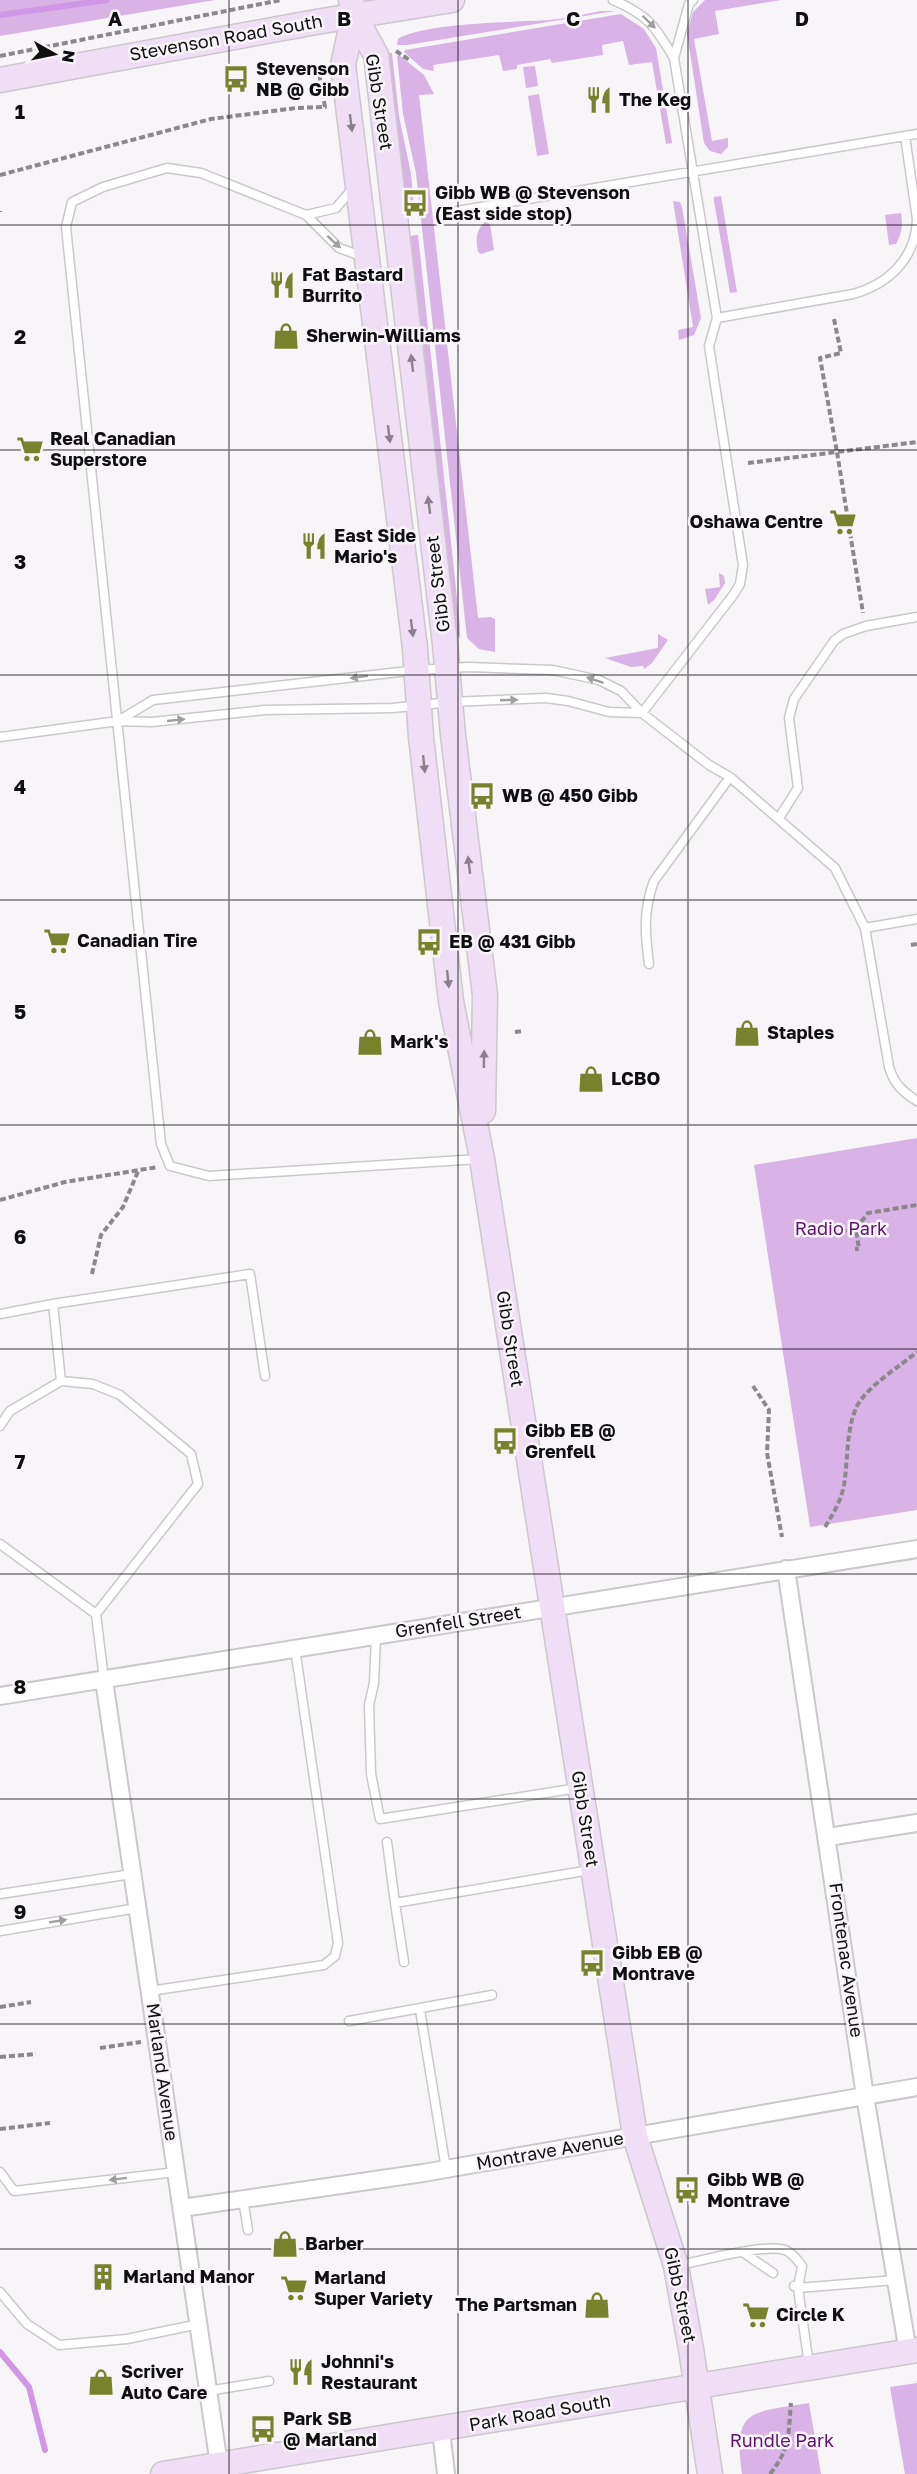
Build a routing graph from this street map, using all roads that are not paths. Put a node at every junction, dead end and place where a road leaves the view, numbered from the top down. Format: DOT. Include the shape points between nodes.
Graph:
graph roads {
  1 [pos="452,0"];
  2 [pos="613,0"];
  3 [pos="693,0"];
  4 [pos="352,8"];
  5 [pos="674,58"];
  6 [pos="0,80"];
  7 [pos="917,134"];
  8 [pos="905,136"];
  9 [pos="693,171"];
  10 [pos="357,183"];
  11 [pos="457,212"];
  12 [pos="306,215"];
  13 [pos="367,258"];
  14 [pos="717,318"];
  15 [pos="917,617"];
  16 [pos="447,668"];
  17 [pos="417,670"];
  18 [pos="450,702"];
  19 [pos="419,706"];
  20 [pos="642,713"];
  21 [pos="118,721"];
  22 [pos="0,737"];
  23 [pos="730,777"];
  24 [pos="779,818"];
  25 [pos="917,919"];
  26 [pos="865,928"];
  27 [pos="649,964"];
  28 [pos="917,1101"];
  29 [pos="482,1159"];
  30 [pos="54,1304"];
  31 [pos="0,1314"];
  32 [pos="265,1376"];
  33 [pos="61,1381"];
  34 [pos="0,1426"];
  35 [pos="0,1544"];
  36 [pos="917,1549"];
  37 [pos="786,1569"];
  38 [pos="552,1606"];
  39 [pos="96,1614"];
  40 [pos="375,1635"];
  41 [pos="295,1648"];
  42 [pos="104,1680"];
  43 [pos="0,1696"];
  44 [pos="580,1787"];
  45 [pos="917,1823"];
  46 [pos="828,1837"];
  47 [pos="387,1842"];
  48 [pos="593,1869"];
  49 [pos="132,1875"];
  50 [pos="0,1894"];
  51 [pos="395,1903"];
  52 [pos="137,1908"];
  53 [pos="0,1931"];
  54 [pos="404,1962"];
  55 [pos="150,1991"];
  56 [pos="492,1995"];
  57 [pos="420,2010"];
  58 [pos="349,2021"];
  59 [pos="917,2087"];
  60 [pos="865,2096"];
  61 [pos="635,2136"];
  62 [pos="446,2169"];
  63 [pos="0,2172"];
  64 [pos="176,2172"];
  65 [pos="243,2199"];
  66 [pos="182,2208"];
  67 [pos="248,2230"];
  68 [pos="744,2253"];
  69 [pos="676,2266"];
  70 [pos="773,2272"];
  71 [pos="896,2280"];
  72 [pos="795,2287"];
  73 [pos="0,2292"];
  74 [pos="199,2324"];
  75 [pos="912,2351"];
  76 [pos="809,2369"];
  77 [pos="269,2381"];
  78 [pos="697,2386"];
  79 [pos="208,2391"];
  80 [pos="441,2430"];
  81 [pos="219,2465"];
  82 [pos="163,2474"];
  83 [pos="446,2474"];
  84 [pos="710,2474"];
  1 -- 4 [label="main road, Stevenson Road South"];
  2 -- 5 [label="lane, one-way" via="636,10 656,27"];
  3 -- 5 [label="lane"];
  4 -- 6 [label="main road, Stevenson Road South"];
  4 -- 10 [label="main road, Gibb Street, one-way" via="343,65"];
  16 -- 4 [label="main road, Gibb Street, one-way" via="376,55"];
  5 -- 9 [label="lane"];
  7 -- 8 [label="lane"];
  8 -- 9 [label="lane"];
  8 -- 14 [label="lane" via="917,219 913,246 897,269 869,290"];
  9 -- 11 [label="lane"];
  9 -- 14 [label="lane"];
  10 -- 12 [label="lane" via="336,208"];
  10 -- 13 [label="main road, Gibb Street"];
  12 -- 13 [label="lane, one-way" via="339,248"];
  12 -- 21 [label="lane" via="201,173 166,168 103,187 72,202 66,226"];
  13 -- 17 [label="main road, Gibb Street, one-way"];
  14 -- 20 [label="lane" via="709,346 742,574 734,594"];
  15 -- 24 [label="lane" via="843,634 812,672 790,708 798,788"];
  16 -- 17 [label="lane"];
  16 -- 18 [label="main road, Gibb Street"];
  20 -- 16 [label="lane, one-way" via="621,691 574,674 529,668"];
  17 -- 19 [label="main road, Gibb Street"];
  17 -- 21 [label="lane, one-way" via="153,700"];
  18 -- 19 [label="lane"];
  18 -- 20 [label="lane, one-way" via="546,699 609,712"];
  29 -- 18 [label="main road, Gibb Street, one-way" via="485,995"];
  21 -- 19 [label="lane, one-way" via="152,722 265,710"];
  19 -- 29 [label="main road, Gibb Street, one-way" via="451,1001"];
  20 -- 23 [label="lane"];
  21 -- 22 [label="lane"];
  21 -- 29 [label="lane" via="161,1143 170,1166 209,1176"];
  23 -- 24 [label="lane"];
  23 -- 27 [label="lane" via="654,881 645,914"];
  24 -- 26 [label="lane" via="835,868"];
  25 -- 26 [label="lane"];
  26 -- 28 [label="lane" via="893,1081"];
  29 -- 38 [label="main road, Gibb Street"];
  30 -- 31 [label="lane"];
  30 -- 32 [label="lane" via="250,1275"];
  30 -- 33 [label="lane"];
  33 -- 34 [label="lane" via="10,1411"];
  33 -- 39 [label="lane" via="93,1384 120,1395 191,1454 198,1484"];
  35 -- 39 [label="lane"];
  36 -- 37 [label="street, Grenfell Street"];
  37 -- 38 [label="street, Grenfell Street"];
  37 -- 46 [label="street, Frontenac Avenue"];
  38 -- 40 [label="street, Grenfell Street"];
  38 -- 44 [label="main road, Gibb Street"];
  39 -- 42 [label="lane"];
  40 -- 41 [label="street, Grenfell Street"];
  40 -- 44 [label="lane" via="374,1683 369,1705 371,1774 380,1819"];
  41 -- 42 [label="street, Grenfell Street"];
  41 -- 55 [label="lane" via="338,1943 335,1956 324,1965"];
  42 -- 43 [label="street, Grenfell Street"];
  42 -- 49 [label="street, Marland Avenue"];
  44 -- 48 [label="main road, Gibb Street"];
  45 -- 46 [label="street"];
  46 -- 60 [label="street, Frontenac Avenue"];
  47 -- 51 [label="lane"];
  48 -- 51 [label="lane"];
  48 -- 61 [label="main road, Gibb Street"];
  49 -- 50 [label="lane"];
  49 -- 52 [label="street, Marland Avenue"];
  51 -- 54 [label="lane"];
  53 -- 52 [label="lane, one-way"];
  52 -- 55 [label="street, Marland Avenue"];
  55 -- 64 [label="street, Marland Avenue"];
  56 -- 57 [label="lane"];
  57 -- 58 [label="lane"];
  57 -- 62 [label="lane"];
  59 -- 60 [label="street, Montrave Avenue"];
  60 -- 61 [label="street, Montrave Avenue"];
  60 -- 71 [label="street, Frontenac Avenue"];
  61 -- 62 [label="street, Montrave Avenue"];
  61 -- 69 [label="main road, Gibb Street"];
  62 -- 65 [label="street, Montrave Avenue"];
  64 -- 63 [label="lane, one-way" via="14,2191"];
  64 -- 66 [label="street, Marland Avenue"];
  65 -- 66 [label="street, Montrave Avenue"];
  65 -- 67 [label="lane"];
  66 -- 74 [label="street, Marland Avenue"];
  68 -- 69 [label="lane"];
  68 -- 70 [label="lane"];
  68 -- 72 [label="lane" via="767,2248 793,2254 801,2266"];
  69 -- 78 [label="main road, Gibb Street"];
  71 -- 72 [label="lane"];
  71 -- 75 [label="street, Frontenac Avenue"];
  72 -- 76 [label="lane"];
  73 -- 74 [label="lane" via="27,2324 59,2345 127,2339"];
  74 -- 79 [label="street, Marland Avenue"];
  75 -- 76 [label="main road, Park Road South"];
  76 -- 78 [label="main road, Park Road South"];
  77 -- 79 [label="lane"];
  78 -- 80 [label="main road, Park Road South"];
  78 -- 84 [label="main road, Gibb Street"];
  79 -- 81 [label="street, Marland Avenue"];
  80 -- 81 [label="main road, Park Road South"];
  80 -- 83 [label="street"];
  81 -- 82 [label="main road, Park Road South"];
}
